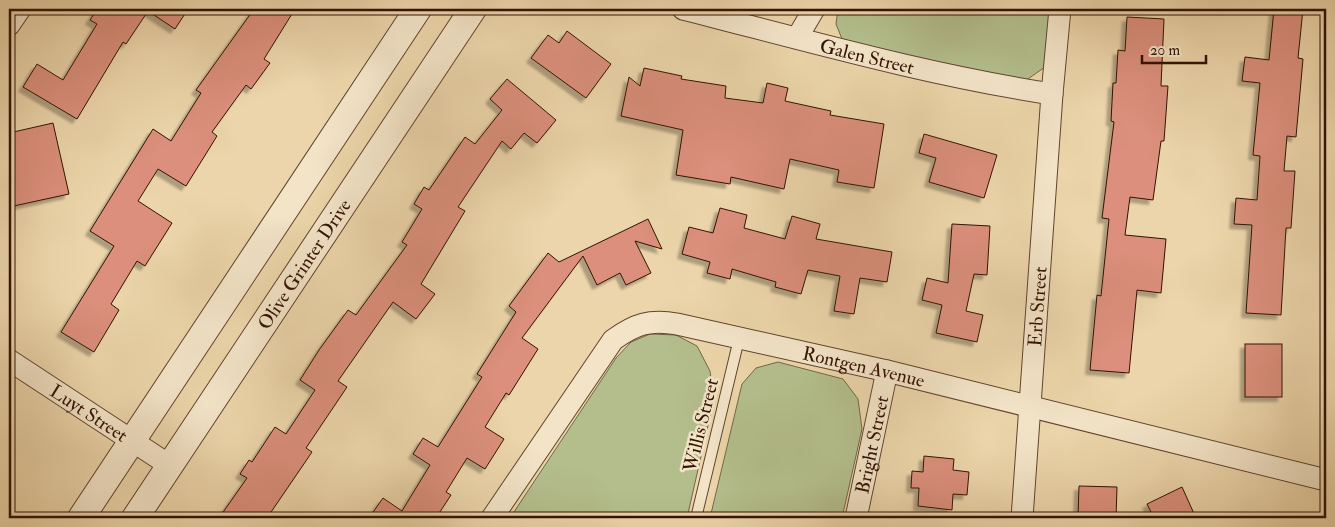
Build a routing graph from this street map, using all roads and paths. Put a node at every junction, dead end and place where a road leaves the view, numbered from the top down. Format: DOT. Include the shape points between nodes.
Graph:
graph roads {
  1 [pos="20,9"];
  2 [pos="418,9"];
  3 [pos="473,9"];
  4 [pos="683,9"];
  5 [pos="814,9"];
  6 [pos="1060,9"];
  7 [pos="9,25"];
  8 [pos="796,38"];
  9 [pos="1052,94"];
  10 [pos="739,339"];
  11 [pos="9,360"];
  12 [pos="886,371"];
  13 [pos="1031,407"];
  14 [pos="132,440"];
  15 [pos="169,465"];
  16 [pos="1326,480"];
  17 [pos="82,518"];
  18 [pos="135,518"];
  19 [pos="492,518"];
  20 [pos="696,518"];
  21 [pos="856,518"];
  22 [pos="1022,518"];
  1 -- 7 [label="street"];
  2 -- 14 [label="street"];
  3 -- 15 [label="street, Olive Grinter Drive"];
  4 -- 8 [label="street, Galen Street"];
  5 -- 8 [label="street"];
  6 -- 9 [label="street, Erb Street"];
  8 -- 9 [label="street, Galen Street" via="930,72"];
  9 -- 13 [label="street, Erb Street"];
  10 -- 12 [label="street, Rontgen Avenue"];
  10 -- 19 [label="street, Rontgen Avenue" via="662,322 638,325 624,332 613,340"];
  10 -- 20 [label="lane, Willis Street"];
  11 -- 14 [label="street, Luyt Street"];
  12 -- 13 [label="street, Rontgen Avenue"];
  12 -- 21 [label="street, Bright Street"];
  13 -- 16 [label="street, Rontgen Avenue"];
  13 -- 22 [label="street, Erb Street"];
  14 -- 15 [label="street, Luyt Street"];
  14 -- 17 [label="street"];
  15 -- 18 [label="street, Olive Grinter Drive"];
}
